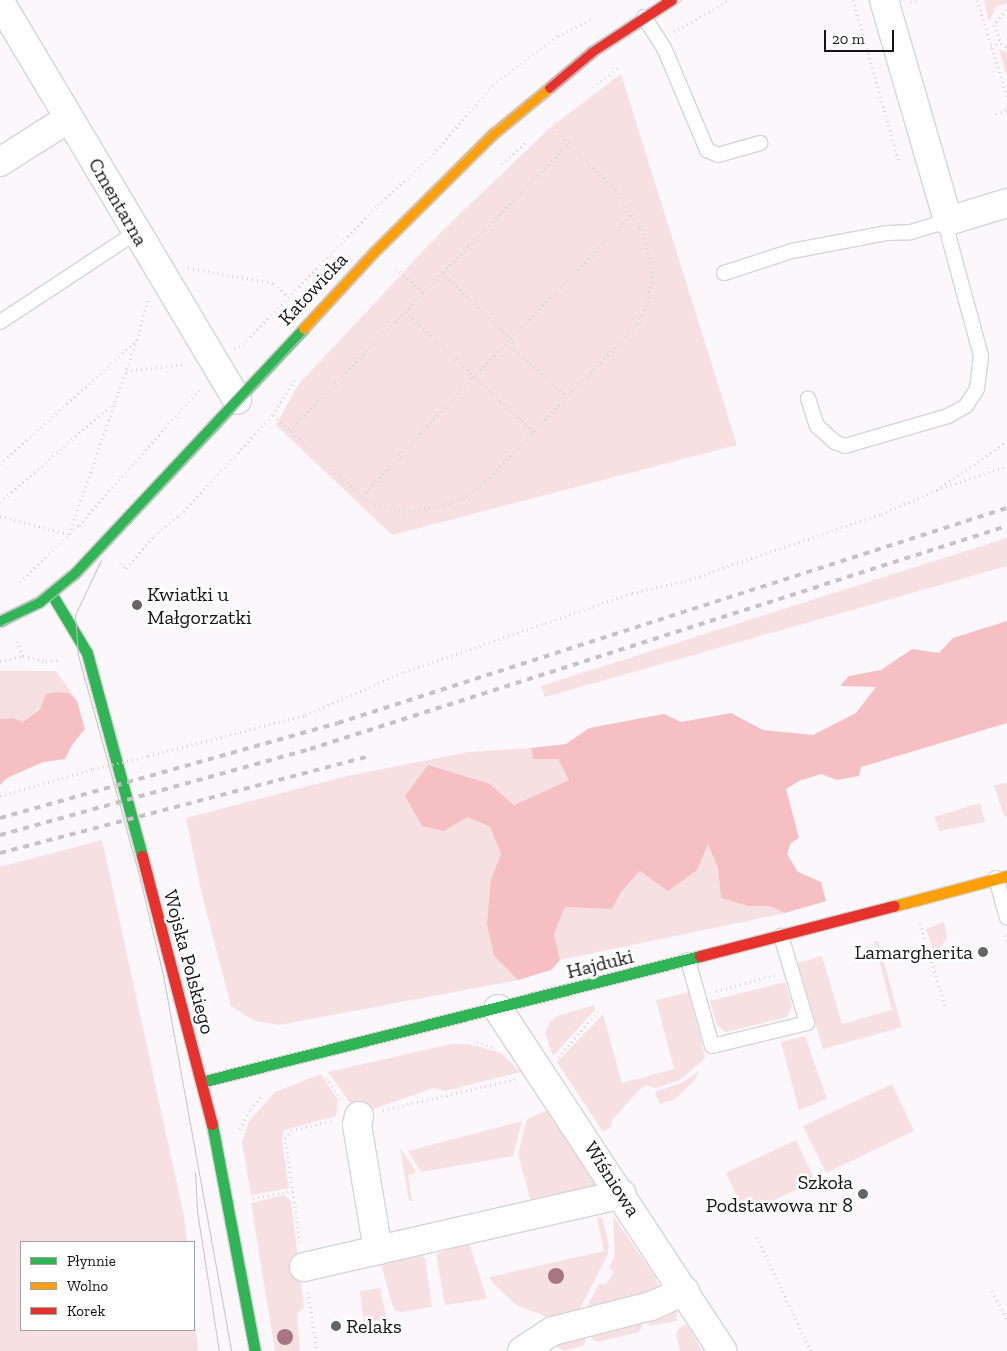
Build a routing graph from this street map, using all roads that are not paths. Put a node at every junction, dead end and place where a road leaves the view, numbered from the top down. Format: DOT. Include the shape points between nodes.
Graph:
graph roads {
  1 [pos="671,0"];
  2 [pos="884,0"];
  3 [pos="0,2"];
  4 [pos="644,17"];
  5 [pos="69,118"];
  6 [pos="760,143"];
  7 [pos="0,162"];
  8 [pos="1007,203"];
  9 [pos="948,221"];
  10 [pos="135,233"];
  11 [pos="724,273"];
  12 [pos="0,322"];
  13 [pos="808,398"];
  14 [pos="238,400"];
  15 [pos="51,593"];
  16 [pos="0,621"];
  17 [pos="1002,877"];
  18 [pos="1007,918"];
  19 [pos="781,936"];
  20 [pos="688,960"];
  21 [pos="498,1010"];
  22 [pos="201,1082"];
  23 [pos="359,1116"];
  24 [pos="622,1194"];
  25 [pos="378,1250"];
  26 [pos="304,1268"];
  27 [pos="685,1291"];
  28 [pos="255,1351"];
  29 [pos="522,1351"];
  30 [pos="723,1351"];
  1 -- 4 [label="street, Katowicka"];
  2 -- 9 [label="street"];
  3 -- 5 [label="street, Cmentarna"];
  4 -- 6 [label="lane" via="659,41 708,150 718,155"];
  4 -- 14 [label="street, Katowicka" via="546,88 452,173"];
  5 -- 7 [label="street"];
  5 -- 10 [label="street, Cmentarna"];
  8 -- 9 [label="street"];
  9 -- 11 [label="lane" via="911,232 886,233 792,250"];
  9 -- 13 [label="lane" via="949,238 982,356 976,388 966,406 948,416 845,446 825,436 817,426"];
  10 -- 12 [label="lane"];
  10 -- 14 [label="street, Cmentarna"];
  14 -- 15 [label="street, Katowicka" via="122,525"];
  15 -- 16 [label="street, Katowicka"];
  15 -- 22 [label="street, Wojska Polskiego" via="86,653"];
  17 -- 18 [label="lane"];
  17 -- 19 [label="street, Hajduki"];
  19 -- 20 [label="street, Hajduki"];
  19 -- 20 [label="lane" via="808,1023 712,1046"];
  20 -- 21 [label="street, Hajduki"];
  21 -- 22 [label="street, Hajduki"];
  21 -- 24 [label="street, Wiśniowa"];
  22 -- 28 [label="street, Wojska Polskiego" via="229,1203"];
  23 -- 25 [label="street" via="356,1125"];
  24 -- 25 [label="street"];
  24 -- 27 [label="street, Wiśniowa"];
  25 -- 26 [label="street"];
  27 -- 29 [label="street" via="651,1306 553,1331"];
  27 -- 30 [label="street, Wiśniowa"];
}
